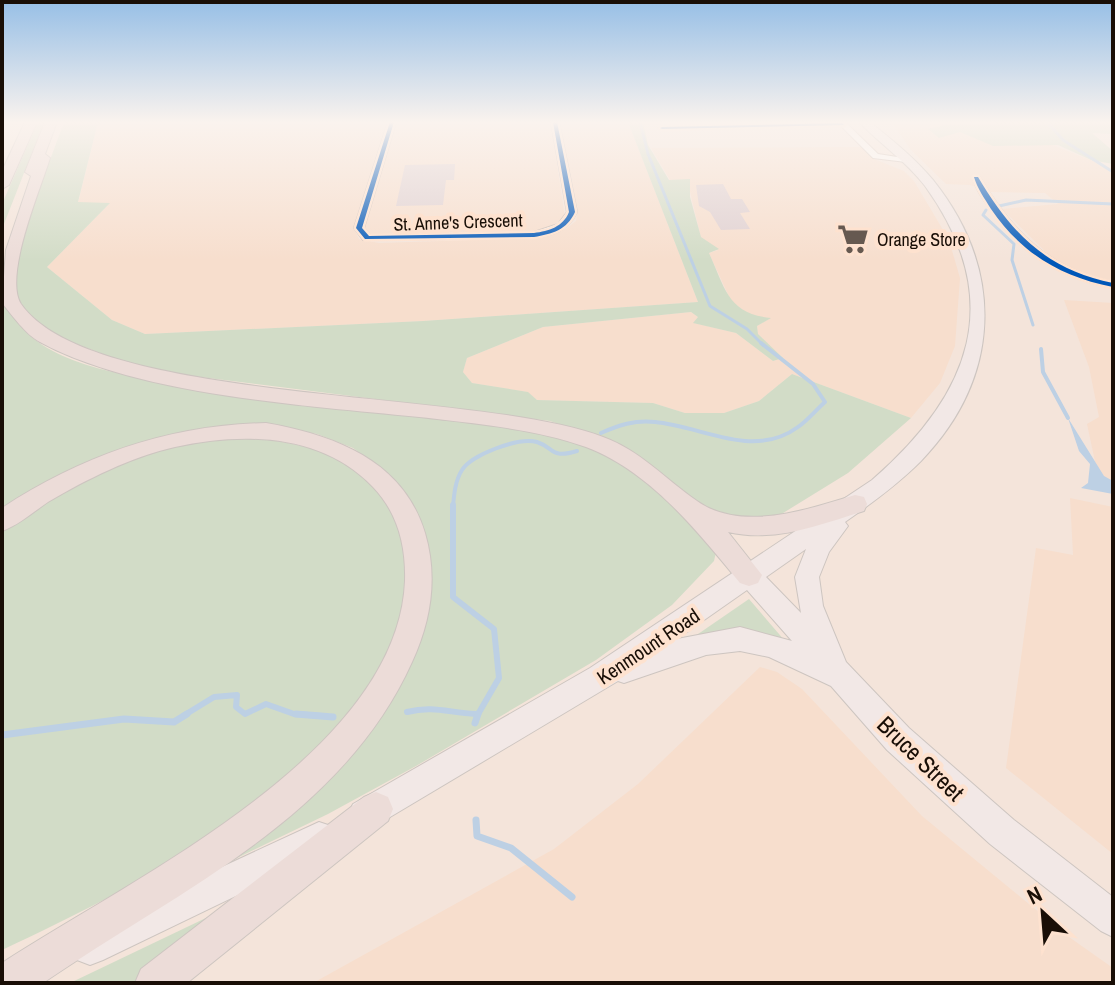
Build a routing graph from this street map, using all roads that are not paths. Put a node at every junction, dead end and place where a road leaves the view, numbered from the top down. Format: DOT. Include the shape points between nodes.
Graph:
graph roads {
  1 [pos="33,168"];
  2 [pos="41,168"];
  3 [pos="378,168"];
  4 [pos="564,168"];
  5 [pos="914,168"];
  6 [pos="976,178"];
  7 [pos="2,249"];
  8 [pos="1113,285"];
  9 [pos="681,503"];
  10 [pos="855,504"];
  11 [pos="2,521"];
  12 [pos="749,575"];
  13 [pos="600,677"];
  14 [pos="839,677"];
  15 [pos="376,809"];
  16 [pos="1113,919"];
  17 [pos="10,983"];
  18 [pos="155,983"];
  1 -- 7 [label="highway"];
  2 -- 9 [label="highway" via="14,246 8,289 22,320 61,349 162,377 558,429 611,449"];
  3 -- 4 [label="street, St. Anne's Crescent" via="359,228 367,238 534,235 559,229 572,212"];
  5 -- 10 [label="main road, Kenmount Road" via="937,195 962,239 978,289 979,335 967,376 943,422 906,465"];
  6 -- 8 [label="street" via="991,207 1042,258 1081,278"];
  9 -- 10 [label="highway" via="727,525 766,529"];
  9 -- 12 [label="highway"];
  10 -- 12 [label="main road, Kenmount Road"];
  10 -- 14 [label="main road" via="821,542 806,570 807,593"];
  11 -- 17 [label="highway" via="60,484 146,447 199,435 274,433 331,446 375,474 406,516 419,560 416,608 397,663 365,717 339,748 305,782 219,849 69,939"];
  12 -- 13 [label="main road, Kenmount Road"];
  12 -- 14 [label="main road, Bruce Street"];
  13 -- 14 [label="main road" via="733,639 769,645"];
  13 -- 15 [label="main road, Kenmount Road"];
  14 -- 16 [label="main road, Bruce Street" via="945,783"];
  15 -- 17 [label="main road, Kenmount Road"];
  15 -- 18 [label="highway"];
}
